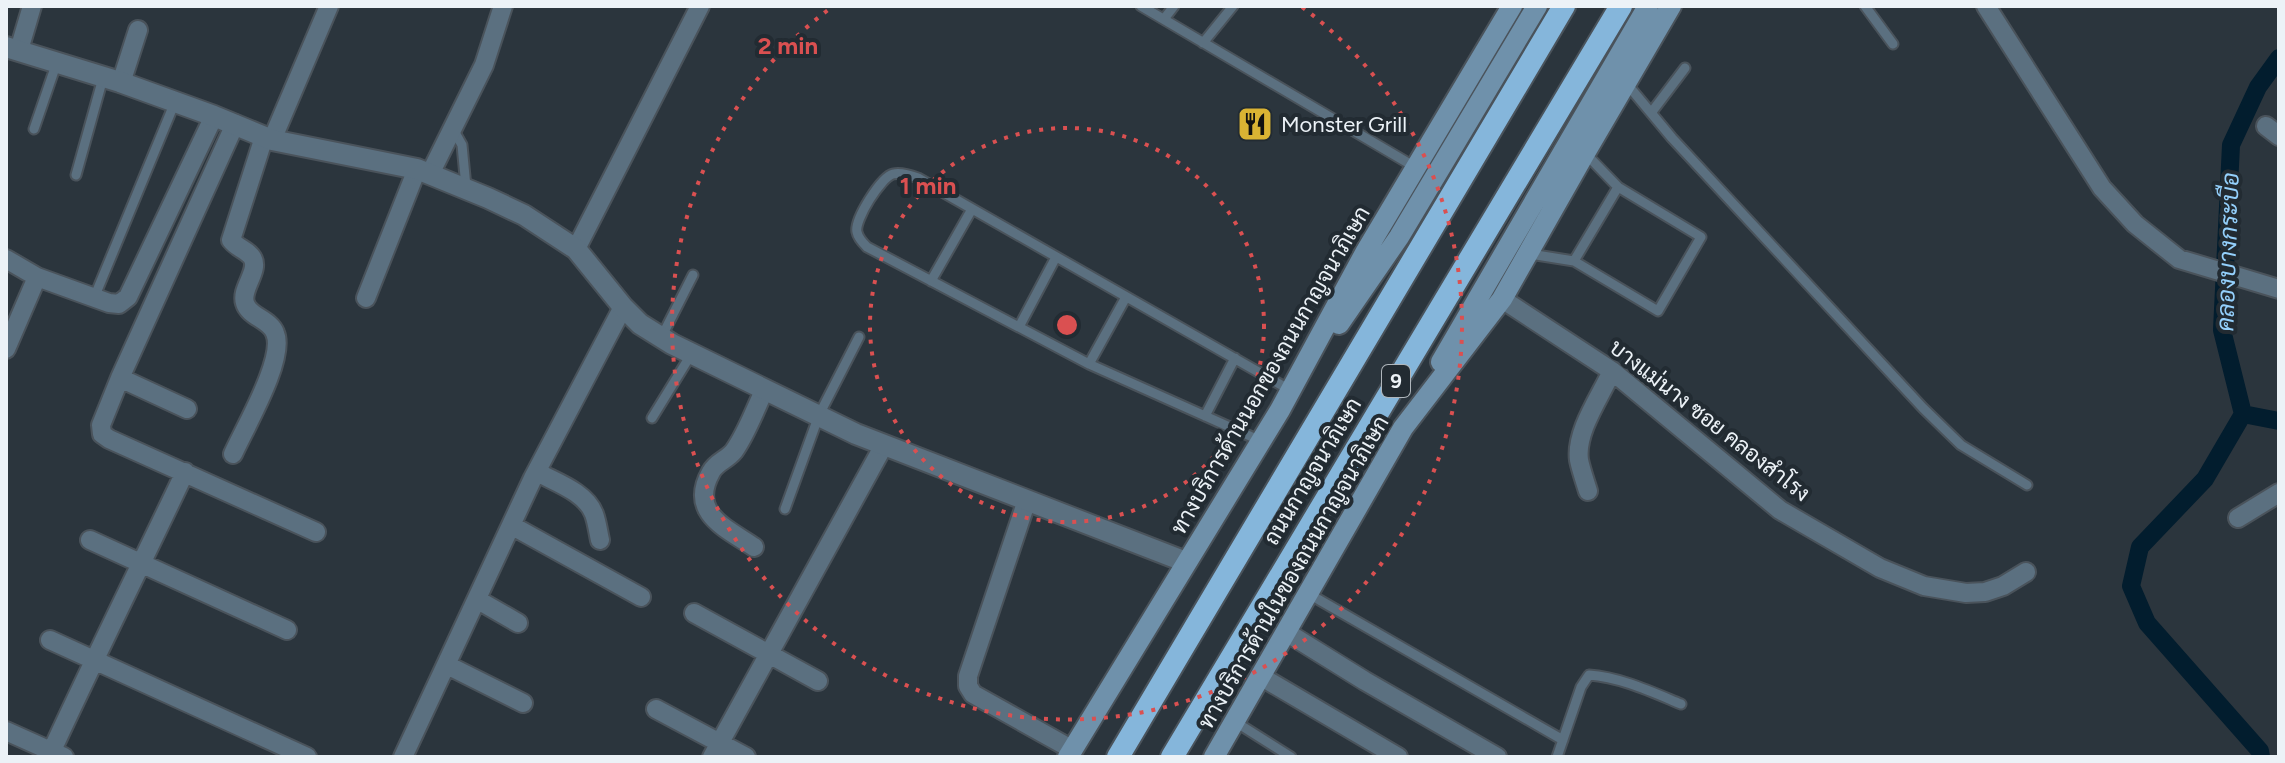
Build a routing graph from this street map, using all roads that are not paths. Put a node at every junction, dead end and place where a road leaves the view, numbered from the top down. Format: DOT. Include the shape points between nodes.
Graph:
graph roads {
  1 [pos="32,6"];
  2 [pos="329,6"];
  3 [pos="503,6"];
  4 [pos="700,6"];
  5 [pos="1141,6"];
  6 [pos="1174,6"];
  7 [pos="1233,6"];
  8 [pos="1512,6"];
  9 [pos="1537,6"];
  10 [pos="1564,6"];
  11 [pos="1621,6"];
  12 [pos="1648,6"];
  13 [pos="1671,6"];
  14 [pos="1865,6"];
  15 [pos="1986,6"];
  16 [pos="1164,19"];
  17 [pos="138,30"];
  18 [pos="1203,43"];
  19 [pos="1893,44"];
  20 [pos="12,48"];
  21 [pos="57,62"];
  22 [pos="1685,68"];
  23 [pos="112,80"];
  24 [pos="1626,82"];
  25 [pos="175,102"];
  26 [pos="1651,113"];
  27 [pos="214,116"];
  28 [pos="235,124"];
  29 [pos="34,129"];
  30 [pos="453,129"];
  31 [pos="268,138"];
  32 [pos="1585,153"];
  33 [pos="1415,167"];
  34 [pos="424,172"];
  35 [pos="76,175"];
  36 [pos="1618,187"];
  37 [pos="466,189"];
  38 [pos="972,209"];
  39 [pos="576,249"];
  40 [pos="1528,254"];
  41 [pos="1056,257"];
  42 [pos="6,259"];
  43 [pos="1574,261"];
  44 [pos="693,275"];
  45 [pos="37,277"];
  46 [pos="931,281"];
  47 [pos="2279,289"];
  48 [pos="1126,297"];
  49 [pos="94,298"];
  50 [pos="366,298"];
  51 [pos="1502,299"];
  52 [pos="623,307"];
  53 [pos="1019,327"];
  54 [pos="859,337"];
  55 [pos="661,338"];
  56 [pos="6,349"];
  57 [pos="692,353"];
  58 [pos="1235,358"];
  59 [pos="1089,364"];
  60 [pos="1612,371"];
  61 [pos="120,378"];
  62 [pos="765,389"];
  63 [pos="1290,390"];
  64 [pos="187,409"];
  65 [pos="1280,410"];
  66 [pos="819,415"];
  67 [pos="1205,416"];
  68 [pos="652,418"];
  69 [pos="1403,428"];
  70 [pos="1261,441"];
  71 [pos="884,445"];
  72 [pos="233,454"];
  73 [pos="185,472"];
  74 [pos="537,472"];
  75 [pos="2027,485"];
  76 [pos="1588,491"];
  77 [pos="2279,493"];
  78 [pos="1027,500"];
  79 [pos="785,509"];
  80 [pos="2238,518"];
  81 [pos="511,525"];
  82 [pos="316,532"];
  83 [pos="90,540"];
  84 [pos="600,540"];
  85 [pos="754,547"];
  86 [pos="1186,562"];
  87 [pos="142,564"];
  88 [pos="2026,572"];
  89 [pos="1309,594"];
  90 [pos="641,597"];
  91 [pos="478,600"];
  92 [pos="694,613"];
  93 [pos="518,623"];
  94 [pos="287,630"];
  95 [pos="1286,632"];
  96 [pos="50,640"];
  97 [pos="768,653"];
  98 [pos="93,659"];
  99 [pos="447,665"];
  100 [pos="1260,676"];
  101 [pos="818,681"];
  102 [pos="523,703"];
  103 [pos="1681,704"];
  104 [pos="656,709"];
  105 [pos="1234,721"];
  106 [pos="6,731"];
  107 [pos="1563,740"];
  108 [pos="716,750"];
  109 [pos="1070,753"];
  110 [pos="55,755"];
  111 [pos="307,757"];
  112 [pos="403,757"];
  113 [pos="746,757"];
  114 [pos="1118,757"];
  115 [pos="1172,757"];
  116 [pos="1214,757"];
  117 [pos="1291,757"];
  118 [pos="1398,757"];
  119 [pos="1497,757"];
  120 [pos="1557,757"];
  1 -- 20 [label="street"];
  2 -- 31 [label="street"];
  3 -- 30 [label="street" via="484,65"];
  4 -- 39 [label="street"];
  5 -- 16 [label="lane"];
  6 -- 16 [label="lane"];
  7 -- 18 [label="lane"];
  8 -- 33 [label="main road, ทางบริการด้านนอกของถนนกาญจนาภิเษก"];
  9 -- 65 [label="main road" via="1399,237"];
  10 -- 114 [label="highway, ถนนกาญจนาภิเษก / 9"];
  11 -- 115 [label="highway, ถนนกาญจนาภิเษก / 9"];
  12 -- 69 [label="main road"];
  13 -- 24 [label="main road, ทางบริการด้านในของถนนกาญจนาภิเษก"];
  14 -- 19 [label="lane"];
  15 -- 47 [label="street" via="2102,188 2135,224 2179,259"];
  16 -- 18 [label="lane"];
  17 -- 23 [label="street"];
  18 -- 33 [label="lane"];
  20 -- 21 [label="street"];
  21 -- 23 [label="street"];
  21 -- 29 [label="lane"];
  22 -- 26 [label="lane"];
  23 -- 25 [label="street"];
  23 -- 35 [label="lane"];
  24 -- 26 [label="lane"];
  24 -- 32 [label="main road, ทางบริการด้านในของถนนกาญจนาภิเษก"];
  25 -- 27 [label="street"];
  25 -- 49 [label="lane"];
  26 -- 75 [label="lane" via="1923,408 1961,445"];
  27 -- 28 [label="street"];
  27 -- 49 [label="street" via="128,297 119,304"];
  28 -- 31 [label="street"];
  28 -- 61 [label="street"];
  30 -- 34 [label="street"];
  30 -- 37 [label="lane" via="462,145"];
  31 -- 34 [label="street"];
  31 -- 72 [label="street" via="231,240 253,260 245,303 275,332 278,348"];
  32 -- 36 [label="lane"];
  32 -- 40 [label="main road, ทางบริการด้านในของถนนกาญจนาภิเษก"];
  33 -- 63 [label="main road, ทางบริการด้านนอกของถนนกาญจนาภิเษก"];
  34 -- 37 [label="street"];
  34 -- 50 [label="street"];
  36 -- 43 [label="lane"];
  36 -- 43 [label="lane" via="1701,237 1658,311"];
  37 -- 39 [label="street" via="524,215"];
  38 -- 41 [label="lane"];
  38 -- 46 [label="lane"];
  38 -- 46 [label="lane" via="918,178 892,174 883,179 857,222 860,241 867,247"];
  39 -- 52 [label="street"];
  40 -- 43 [label="lane"];
  40 -- 51 [label="main road, ทางบริการด้านในของถนนกาญจนาภิเษก"];
  41 -- 48 [label="lane"];
  41 -- 53 [label="lane"];
  42 -- 45 [label="street"];
  44 -- 55 [label="lane"];
  45 -- 49 [label="street"];
  45 -- 56 [label="street"];
  46 -- 53 [label="lane"];
  48 -- 58 [label="lane"];
  48 -- 59 [label="lane"];
  51 -- 60 [label="street, บางแม่นาง ซอย คลองสำโรง"];
  51 -- 69 [label="main road, ทางบริการด้านในของถนนกาญจนาภิเษก"];
  52 -- 55 [label="street"];
  52 -- 74 [label="street"];
  53 -- 59 [label="lane"];
  54 -- 66 [label="lane"];
  55 -- 57 [label="street"];
  57 -- 62 [label="street"];
  57 -- 68 [label="lane"];
  58 -- 63 [label="lane"];
  58 -- 67 [label="lane"];
  59 -- 67 [label="lane"];
  60 -- 76 [label="street" via="1580,441 1579,461"];
  60 -- 88 [label="street, บางแม่นาง ซอย คลองสำโรง" via="1780,510 1880,568 1924,586 1966,593 1994,589"];
  61 -- 64 [label="street"];
  61 -- 73 [label="street" via="102,434"];
  62 -- 66 [label="street"];
  62 -- 85 [label="street" via="733,453 715,466 704,489 703,505 714,521"];
  63 -- 65 [label="main road, ทางบริการด้านนอกของถนนกาญจนาภิเษก"];
  65 -- 70 [label="main road, ทางบริการด้านนอกของถนนกาญจนาภิเษก"];
  66 -- 71 [label="street"];
  66 -- 79 [label="lane"];
  67 -- 70 [label="lane"];
  69 -- 89 [label="main road, ทางบริการด้านในของถนนกาญจนาภิเษก"];
  70 -- 86 [label="main road, ทางบริการด้านนอกของถนนกาญจนาภิเษก"];
  71 -- 78 [label="street"];
  71 -- 97 [label="street"];
  73 -- 82 [label="street"];
  73 -- 87 [label="street"];
  74 -- 81 [label="street"];
  74 -- 84 [label="street" via="588,504"];
  77 -- 80 [label="street"];
  78 -- 86 [label="street"];
  78 -- 109 [label="street" via="968,686"];
  81 -- 90 [label="street"];
  81 -- 91 [label="street"];
  83 -- 87 [label="street"];
  86 -- 109 [label="main road, ทางบริการด้านนอกของถนนกาญจนาภิเษก"];
  87 -- 94 [label="street"];
  87 -- 98 [label="street"];
  89 -- 95 [label="main road, ทางบริการด้านในของถนนกาญจนาภิเษก"];
  89 -- 107 [label="lane"];
  91 -- 93 [label="street"];
  91 -- 99 [label="street"];
  92 -- 97 [label="street"];
  95 -- 100 [label="main road, ทางบริการด้านในของถนนกาญจนาภิเษก"];
  95 -- 119 [label="street"];
  96 -- 98 [label="street"];
  97 -- 101 [label="street"];
  97 -- 108 [label="street"];
  98 -- 110 [label="street"];
  98 -- 111 [label="street"];
  99 -- 102 [label="street"];
  99 -- 112 [label="street"];
  100 -- 105 [label="main road, ทางบริการด้านในของถนนกาญจนาภิเษก"];
  100 -- 118 [label="street"];
  103 -- 107 [label="lane" via="1589,675"];
  104 -- 108 [label="street"];
  105 -- 116 [label="main road, ทางบริการด้านในของถนนกาญจนาภิเษก"];
  105 -- 117 [label="lane"];
  106 -- 110 [label="street"];
  107 -- 120 [label="lane"];
  108 -- 113 [label="street"];
}
